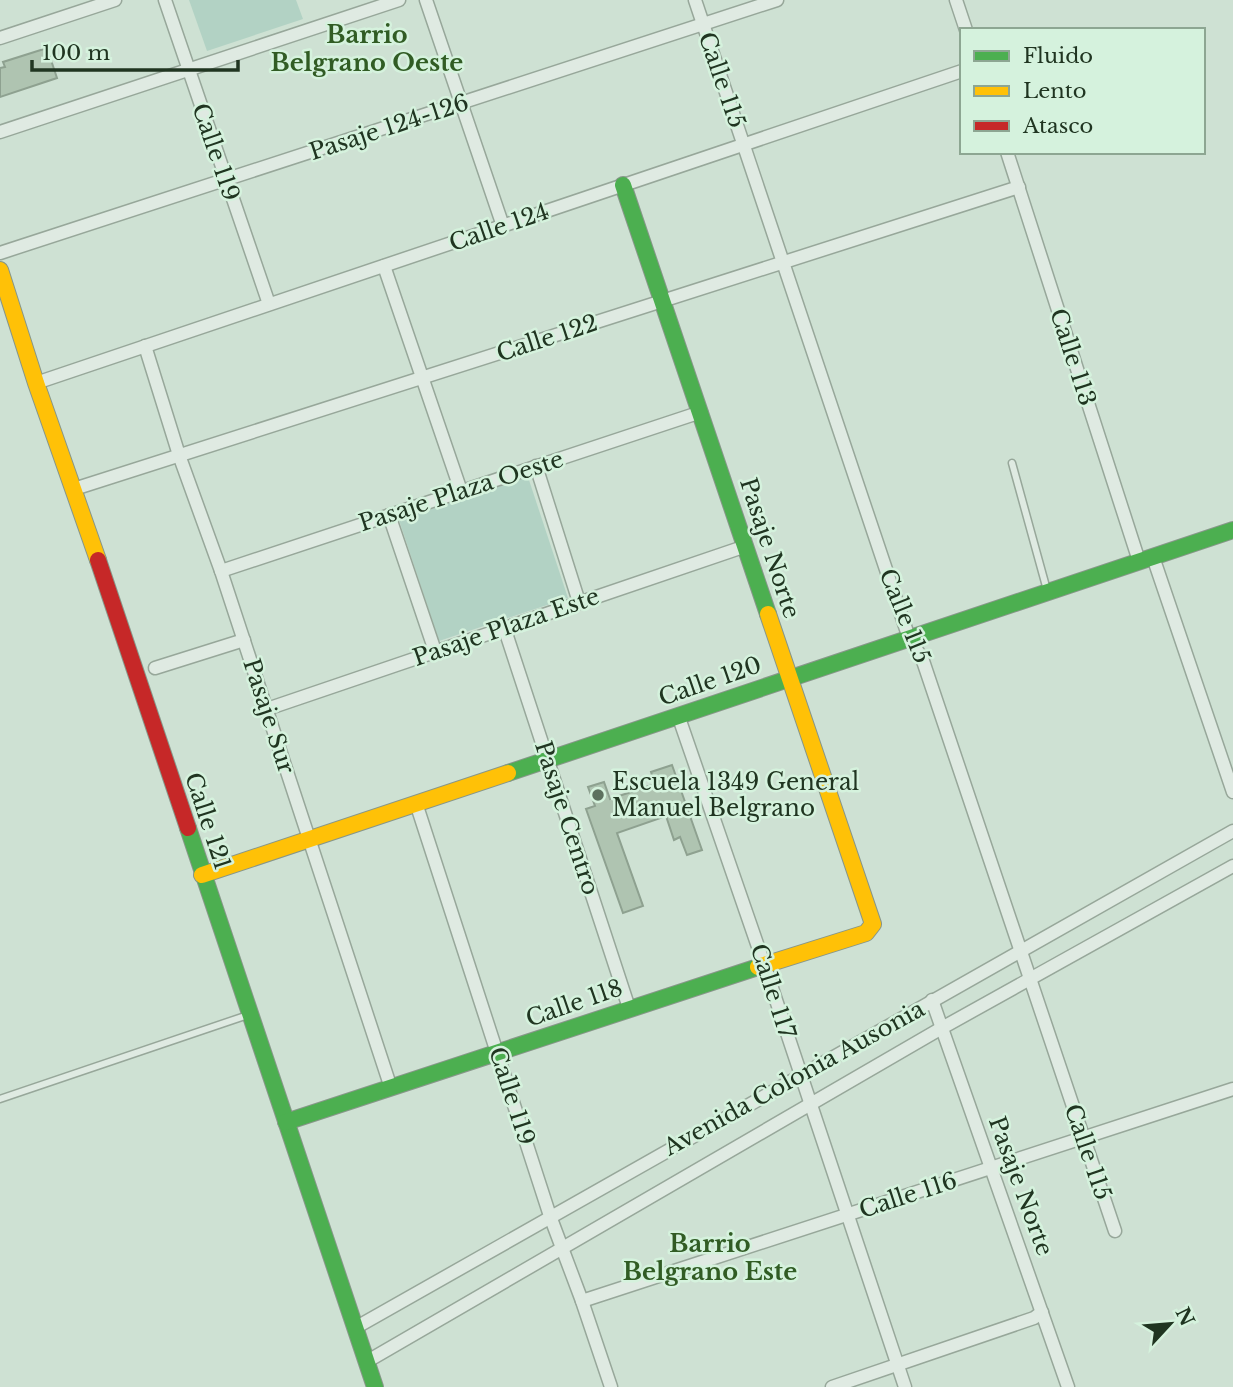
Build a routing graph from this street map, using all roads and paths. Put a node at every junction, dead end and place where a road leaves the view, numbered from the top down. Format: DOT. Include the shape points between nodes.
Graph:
graph roads {
  1 [pos="115,0"];
  2 [pos="165,0"];
  3 [pos="399,0"];
  4 [pos="426,0"];
  5 [pos="695,0"];
  6 [pos="777,0"];
  7 [pos="956,0"];
  8 [pos="703,24"];
  9 [pos="965,28"];
  10 [pos="0,38"];
  11 [pos="188,70"];
  12 [pos="960,72"];
  13 [pos="462,103"];
  14 [pos="0,132"];
  15 [pos="744,145"];
  16 [pos="1008,154"];
  17 [pos="226,180"];
  18 [pos="624,185"];
  19 [pos="1019,187"];
  20 [pos="503,226"];
  21 [pos="0,253"];
  22 [pos="783,263"];
  23 [pos="384,266"];
  24 [pos="0,270"];
  25 [pos="664,301"];
  26 [pos="269,304"];
  27 [pos="145,346"];
  28 [pos="421,378"];
  29 [pos="36,383"];
  30 [pos="701,412"];
  31 [pos="179,455"];
  32 [pos="1012,463"];
  33 [pos="536,467"];
  34 [pos="74,489"];
  35 [pos="461,491"];
  36 [pos="389,515"];
  37 [pos="1233,530"];
  38 [pos="746,546"];
  39 [pos="1146,559"];
  40 [pos="221,571"];
  41 [pos="1047,592"];
  42 [pos="579,602"];
  43 [pos="505,627"];
  44 [pos="909,638"];
  45 [pos="244,640"];
  46 [pos="435,651"];
  47 [pos="155,668"];
  48 [pos="789,678"];
  49 [pos="267,709"];
  50 [pos="678,715"];
  51 [pos="548,759"];
  52 [pos="1233,792"];
  53 [pos="416,803"];
  54 [pos="1233,831"];
  55 [pos="310,839"];
  56 [pos="1233,866"];
  57 [pos="202,875"];
  58 [pos="873,924"];
  59 [pos="1020,951"];
  60 [pos="764,964"];
  61 [pos="1030,979"];
  62 [pos="932,1000"];
  63 [pos="629,1008"];
  64 [pos="250,1015"];
  65 [pos="940,1028"];
  66 [pos="498,1052"];
  67 [pos="800,1074"];
  68 [pos="391,1088"];
  69 [pos="1233,1089"];
  70 [pos="0,1099"];
  71 [pos="810,1104"];
  72 [pos="286,1122"];
  73 [pos="1083,1138"];
  74 [pos="990,1169"];
  75 [pos="848,1214"];
  76 [pos="551,1216"];
  77 [pos="1115,1231"];
  78 [pos="562,1248"];
  79 [pos="582,1301"];
  80 [pos="1042,1312"];
  81 [pos="355,1328"];
  82 [pos="366,1362"];
  83 [pos="897,1365"];
  84 [pos="375,1387"];
  85 [pos="611,1387"];
  86 [pos="832,1387"];
  87 [pos="905,1387"];
  88 [pos="1068,1387"];
  1 -- 10 [label="street"];
  2 -- 11 [label="street, Calle 119"];
  3 -- 11 [label="street"];
  4 -- 13 [label="street"];
  5 -- 8 [label="street, Calle 115"];
  6 -- 8 [label="street, Pasaje 124-126"];
  7 -- 9 [label="street"];
  8 -- 13 [label="street, Pasaje 124-126"];
  8 -- 15 [label="street, Calle 115"];
  11 -- 14 [label="street"];
  11 -- 17 [label="street, Calle 119"];
  12 -- 15 [label="street, Calle 124"];
  13 -- 17 [label="street, Pasaje 124-126"];
  13 -- 20 [label="street"];
  15 -- 18 [label="street, Calle 124"];
  15 -- 22 [label="street, Calle 115"];
  16 -- 19 [label="street, Calle 113"];
  17 -- 21 [label="street, Pasaje 124-126"];
  17 -- 26 [label="street, Calle 119"];
  18 -- 20 [label="street, Calle 124"];
  18 -- 25 [label="street, Pasaje Norte"];
  19 -- 22 [label="street, Calle 122"];
  19 -- 39 [label="street, Calle 113"];
  20 -- 23 [label="street, Calle 124"];
  22 -- 25 [label="street, Calle 122"];
  22 -- 44 [label="street, Calle 115"];
  23 -- 26 [label="street, Calle 124"];
  23 -- 28 [label="street"];
  24 -- 29 [label="street, Calle 121"];
  25 -- 28 [label="street, Calle 122"];
  25 -- 30 [label="street, Pasaje Norte"];
  26 -- 27 [label="street, Calle 124"];
  27 -- 29 [label="street, Calle 124"];
  27 -- 31 [label="street, Pasaje Sur"];
  28 -- 31 [label="street, Calle 122"];
  28 -- 35 [label="street"];
  29 -- 34 [label="street, Calle 121"];
  30 -- 33 [label="street, Pasaje Plaza Oeste"];
  30 -- 38 [label="street, Pasaje Norte"];
  31 -- 34 [label="street, Calle 122"];
  31 -- 40 [label="street, Pasaje Sur"];
  32 -- 41 [label="lane"];
  33 -- 35 [label="street, Pasaje Plaza Oeste"];
  33 -- 42 [label="street"];
  34 -- 57 [label="street, Calle 121"];
  35 -- 36 [label="street, Pasaje Plaza Oeste"];
  36 -- 40 [label="street, Pasaje Plaza Oeste"];
  36 -- 46 [label="street"];
  37 -- 39 [label="street, Calle 120"];
  38 -- 42 [label="street, Pasaje Plaza Este"];
  38 -- 48 [label="street, Pasaje Norte"];
  39 -- 41 [label="street, Calle 120"];
  39 -- 52 [label="street, Calle 113"];
  40 -- 45 [label="street, Pasaje Sur"];
  41 -- 44 [label="street, Calle 120"];
  42 -- 43 [label="street, Pasaje Plaza Este"];
  43 -- 46 [label="street, Pasaje Plaza Este"];
  43 -- 51 [label="street, Pasaje Centro"];
  44 -- 48 [label="street, Calle 120"];
  44 -- 59 [label="street, Calle 115" via="922,658"];
  45 -- 47 [label="street"];
  45 -- 49 [label="street, Pasaje Sur"];
  46 -- 49 [label="street, Pasaje Plaza Este"];
  48 -- 50 [label="street, Calle 120"];
  48 -- 58 [label="street, Pasaje Norte"];
  49 -- 55 [label="street, Pasaje Sur"];
  50 -- 51 [label="street, Calle 120"];
  50 -- 60 [label="street, Calle 117"];
  51 -- 53 [label="street, Calle 120"];
  51 -- 63 [label="street, Pasaje Centro"];
  53 -- 55 [label="street, Calle 120"];
  53 -- 66 [label="street, Calle 119"];
  54 -- 59 [label="street, Avenida Colonia Ausonia"];
  55 -- 57 [label="street, Calle 120"];
  55 -- 68 [label="street, Pasaje Sur"];
  56 -- 61 [label="street, Avenida Colonia Ausonia"];
  57 -- 64 [label="street, Calle 121"];
  58 -- 60 [label="street, Calle 118" via="866,933"];
  59 -- 61 [label="street, Calle 115"];
  59 -- 62 [label="street, Avenida Colonia Ausonia"];
  60 -- 63 [label="street, Calle 118"];
  60 -- 67 [label="street, Calle 117"];
  61 -- 65 [label="street, Avenida Colonia Ausonia"];
  61 -- 73 [label="street, Calle 115"];
  62 -- 65 [label="street, Pasaje Norte"];
  62 -- 67 [label="street, Avenida Colonia Ausonia"];
  63 -- 66 [label="street, Calle 118"];
  64 -- 70 [label="lane"];
  64 -- 72 [label="street, Calle 121"];
  65 -- 71 [label="street, Avenida Colonia Ausonia"];
  65 -- 74 [label="street, Pasaje Norte"];
  66 -- 68 [label="street, Calle 118"];
  66 -- 76 [label="street, Calle 119"];
  67 -- 71 [label="street, Calle 117"];
  67 -- 76 [label="street, Avenida Colonia Ausonia"];
  68 -- 72 [label="street, Calle 118"];
  69 -- 73 [label="street, Calle 116"];
  71 -- 75 [label="street, Calle 117"];
  71 -- 78 [label="street, Avenida Colonia Ausonia"];
  72 -- 81 [label="street, Calle 121"];
  73 -- 74 [label="street, Calle 116"];
  73 -- 77 [label="street, Calle 115"];
  74 -- 75 [label="street, Calle 116"];
  74 -- 80 [label="street, Pasaje Norte"];
  75 -- 79 [label="street, Calle 116"];
  75 -- 83 [label="street, Calle 117"];
  76 -- 78 [label="street, Calle 119"];
  76 -- 81 [label="street, Avenida Colonia Ausonia"];
  78 -- 79 [label="street, Calle 119"];
  78 -- 82 [label="street, Avenida Colonia Ausonia"];
  79 -- 85 [label="street, Calle 119"];
  80 -- 83 [label="street"];
  80 -- 88 [label="street, Pasaje Norte"];
  81 -- 82 [label="street, Calle 121"];
  82 -- 84 [label="street, Calle 121"];
  83 -- 86 [label="street"];
  83 -- 87 [label="street, Calle 117"];
}
